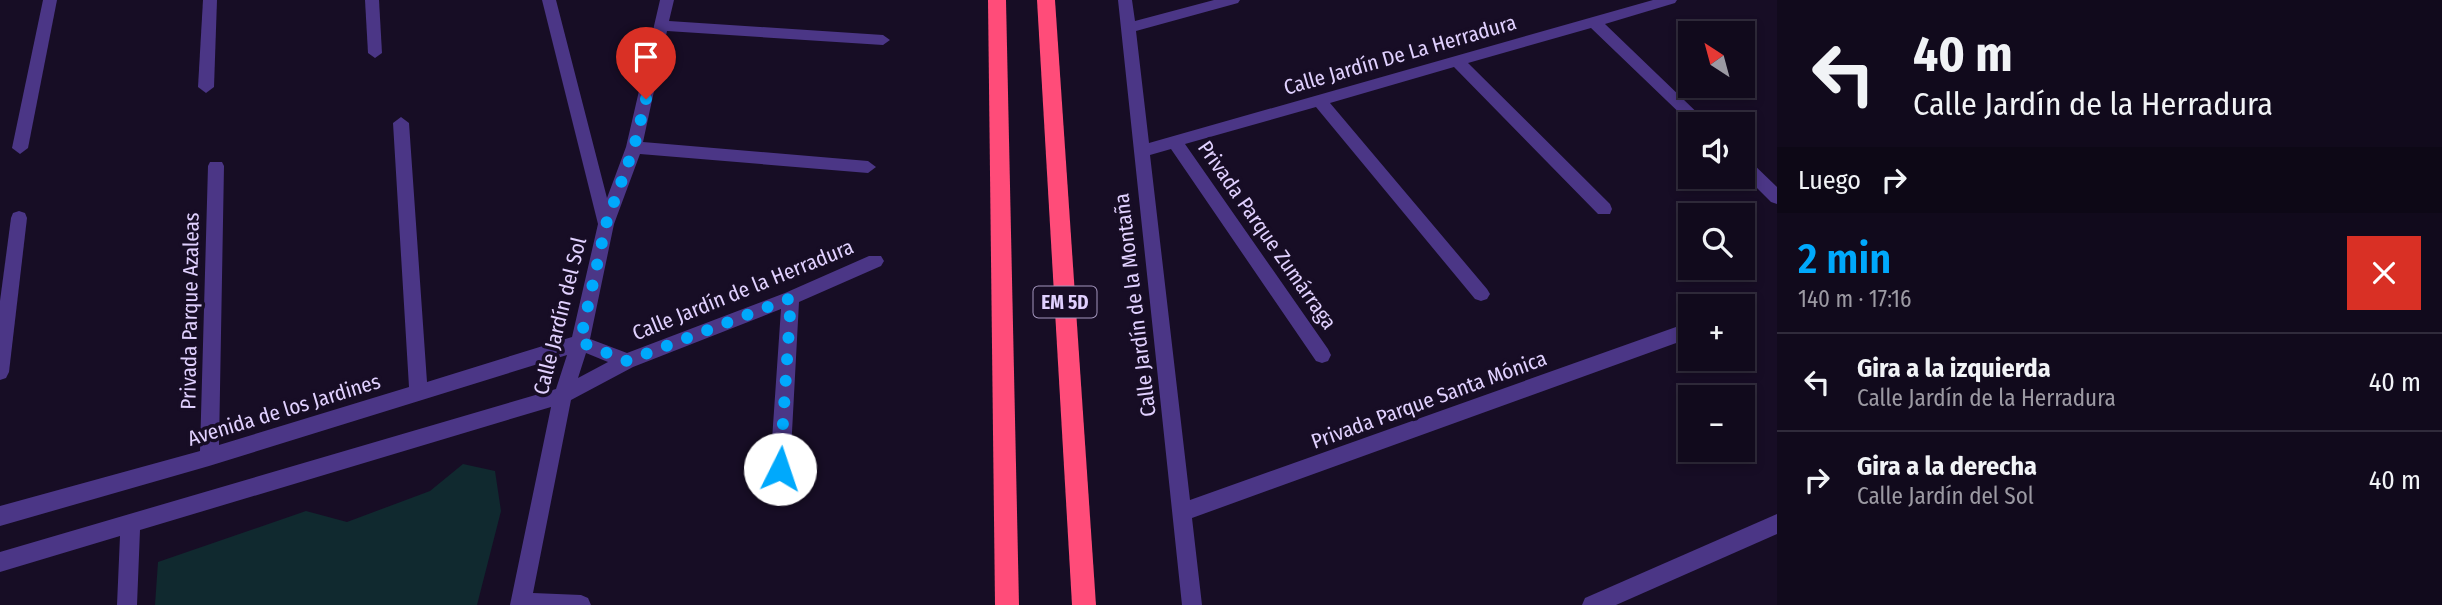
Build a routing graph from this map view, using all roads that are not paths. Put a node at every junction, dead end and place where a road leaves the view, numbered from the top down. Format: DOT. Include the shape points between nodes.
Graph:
graph roads {
  1 [pos="50,0"];
  2 [pos="210,0"];
  3 [pos="372,0"];
  4 [pos="549,0"];
  5 [pos="667,0"];
  6 [pos="997,0"];
  7 [pos="1046,0"];
  8 [pos="1125,0"];
  9 [pos="1233,0"];
  10 [pos="1670,0"];
  11 [pos="1594,22"];
  12 [pos="663,26"];
  13 [pos="1128,28"];
  14 [pos="883,40"];
  15 [pos="375,53"];
  16 [pos="1457,61"];
  17 [pos="206,86"];
  18 [pos="1319,100"];
  19 [pos="1688,112"];
  20 [pos="401,123"];
  21 [pos="1174,141"];
  22 [pos="634,147"];
  23 [pos="20,148"];
  24 [pos="1140,151"];
  25 [pos="216,166"];
  26 [pos="868,167"];
  27 [pos="1755,176"];
  28 [pos="1777,197"];
  29 [pos="1604,209"];
  30 [pos="19,218"];
  31 [pos="606,224"];
  32 [pos="875,261"];
  33 [pos="1481,294"];
  34 [pos="791,298"];
  35 [pos="1678,334"];
  36 [pos="580,342"];
  37 [pos="1322,355"];
  38 [pos="627,361"];
  39 [pos="0,372"];
  40 [pos="419,394"];
  41 [pos="563,395"];
  42 [pos="209,457"];
  43 [pos="780,469"];
  44 [pos="1182,512"];
  45 [pos="0,516"];
  46 [pos="1777,524"];
  47 [pos="130,526"];
  48 [pos="0,562"];
  49 [pos="520,604"];
  50 [pos="127,605"];
  51 [pos="581,605"];
  52 [pos="1007,605"];
  53 [pos="1084,605"];
  54 [pos="1192,605"];
  55 [pos="1592,605"];
  1 -- 23 [label="street"];
  2 -- 17 [label="street"];
  3 -- 15 [label="street"];
  4 -- 31 [label="street"];
  5 -- 12 [label="street, Calle Jardín del Sol"];
  6 -- 52 [label="highway, EM 5D"];
  7 -- 53 [label="highway, EM 5D"];
  8 -- 13 [label="street, Calle Jardín de la Montaña"];
  9 -- 13 [label="street"];
  10 -- 11 [label="street, Calle Jardín De La Herradura"];
  11 -- 16 [label="street, Calle Jardín De La Herradura"];
  11 -- 19 [label="street"];
  12 -- 14 [label="street"];
  12 -- 22 [label="street, Calle Jardín del Sol"];
  13 -- 24 [label="street, Calle Jardín de la Montaña"];
  16 -- 18 [label="street, Calle Jardín De La Herradura"];
  16 -- 29 [label="street"];
  18 -- 21 [label="street, Calle Jardín De La Herradura"];
  18 -- 33 [label="street"];
  20 -- 40 [label="street"];
  21 -- 24 [label="street, Calle Jardín De La Herradura"];
  21 -- 37 [label="street, Privada Parque Zumárraga"];
  22 -- 26 [label="street"];
  22 -- 31 [label="street, Calle Jardín del Sol"];
  24 -- 44 [label="street, Calle Jardín de la Montaña"];
  25 -- 42 [label="street, Privada Parque Azaleas"];
  27 -- 28 [label="street"];
  30 -- 39 [label="street"];
  31 -- 36 [label="street, Calle Jardín del Sol"];
  32 -- 34 [label="street, Calle Jardín de la Herradura"];
  34 -- 38 [label="street, Calle Jardín de la Herradura"];
  34 -- 43 [label="street"];
  35 -- 44 [label="street, Privada Parque Santa Mónica"];
  36 -- 38 [label="street, Calle Jardín de la Herradura"];
  36 -- 40 [label="street, Avenida de los Jardines"];
  36 -- 41 [label="street, Calle Jardín del Sol"];
  38 -- 41 [label="street, Calle Jardín de la Herradura"];
  40 -- 42 [label="street, Avenida de los Jardines"];
  41 -- 47 [label="street"];
  41 -- 49 [label="street, Calle Jardín del Sol"];
  42 -- 45 [label="street, Avenida de los Jardines"];
  44 -- 54 [label="street, Calle Jardín de la Montaña"];
  46 -- 55 [label="street"];
  47 -- 48 [label="street"];
  47 -- 50 [label="street"];
  49 -- 51 [label="street"];
}
